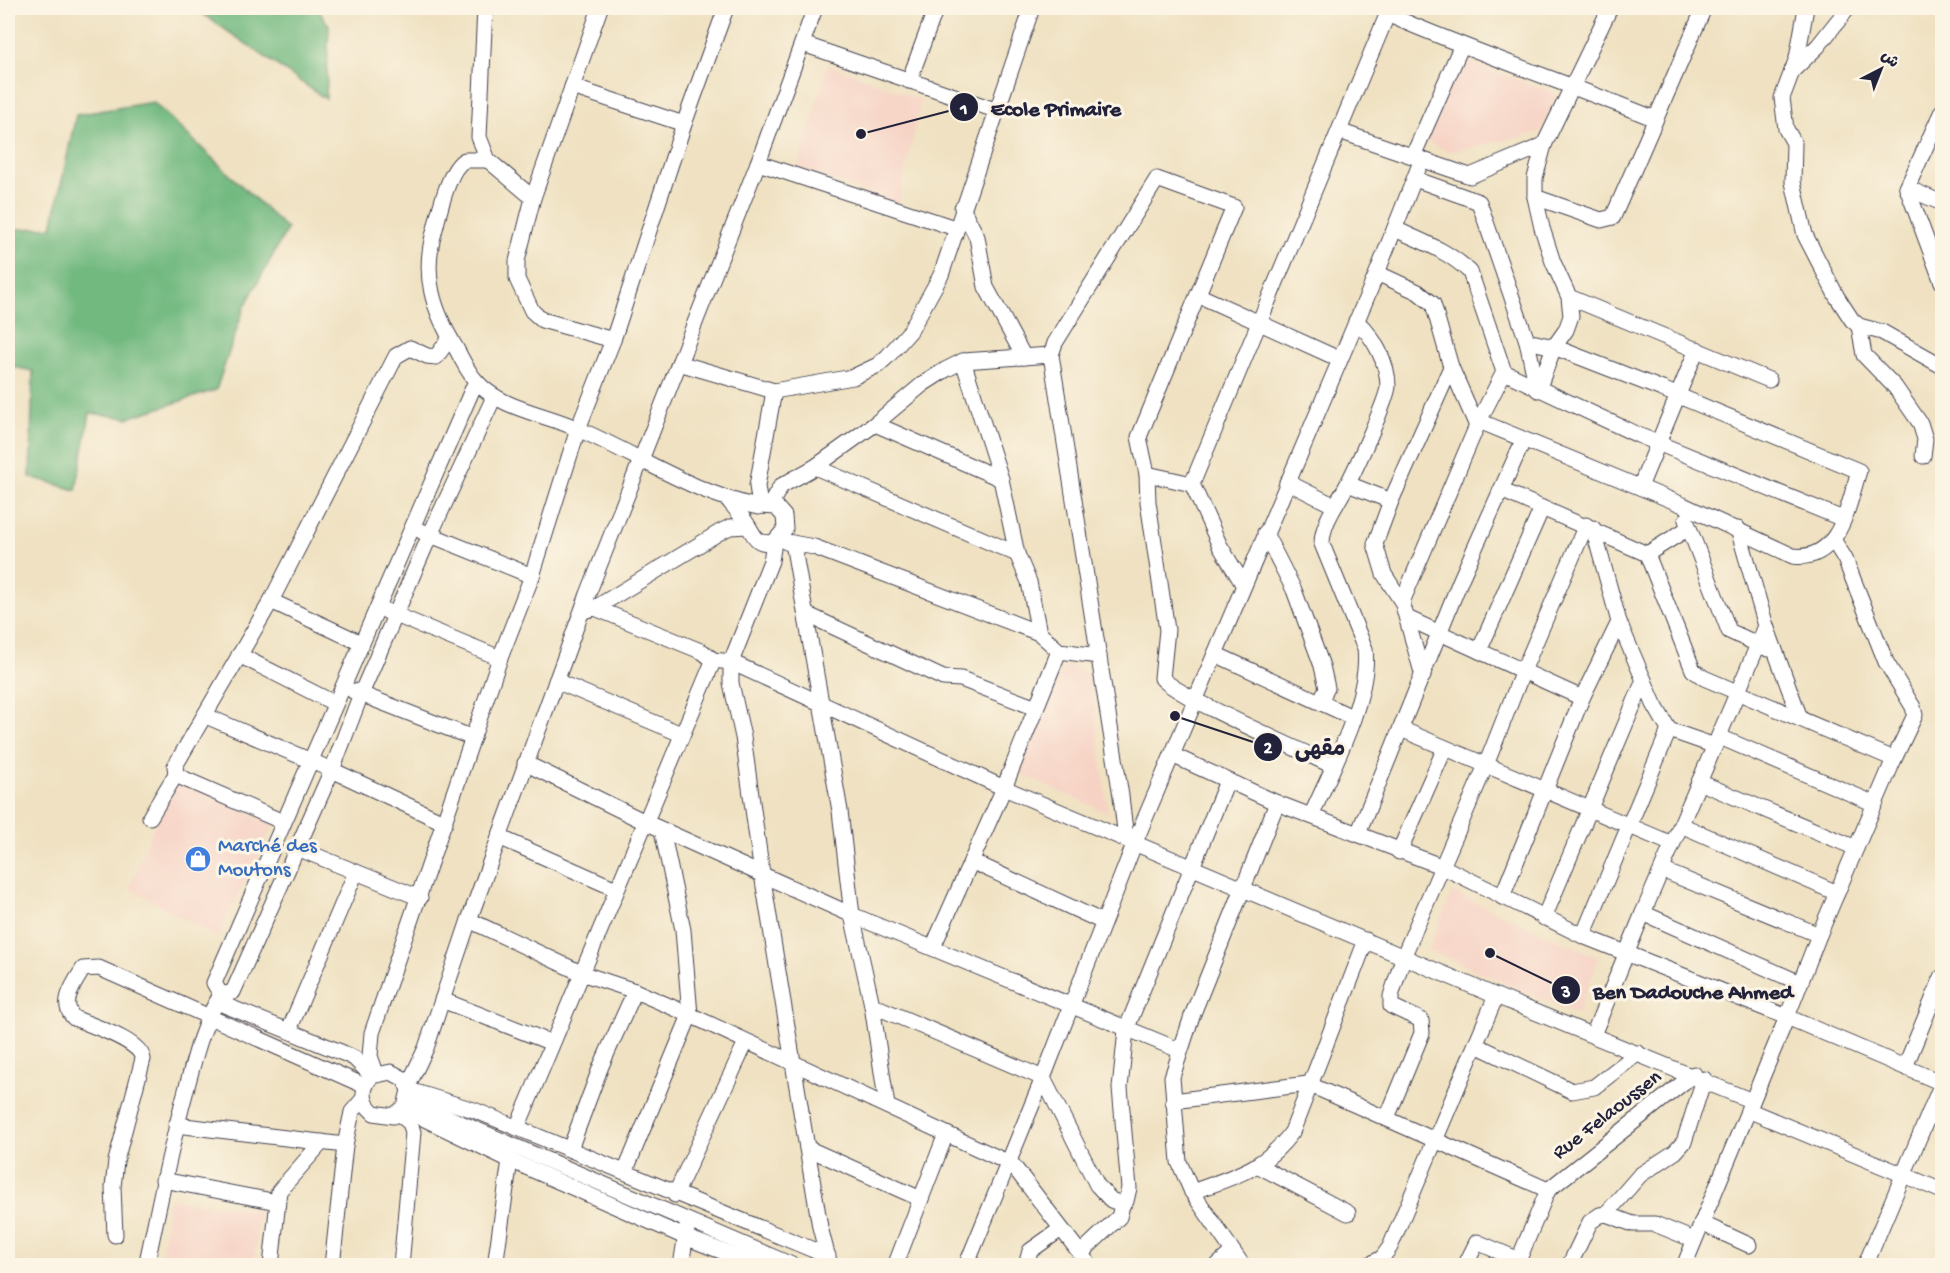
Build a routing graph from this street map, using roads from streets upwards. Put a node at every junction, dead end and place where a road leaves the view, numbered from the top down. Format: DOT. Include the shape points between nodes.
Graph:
graph roads {
  1 [pos="485,8"];
  2 [pos="600,8"];
  3 [pos="726,8"];
  4 [pos="815,8"];
  5 [pos="936,8"];
  6 [pos="1032,8"];
  7 [pos="1704,8"];
  8 [pos="1806,8"];
  9 [pos="1848,8"];
  10 [pos="1603,10"];
  11 [pos="1389,11"];
  12 [pos="804,44"];
  13 [pos="1461,47"];
  14 [pos="1801,59"];
  15 [pos="909,81"];
  16 [pos="1573,85"];
  17 [pos="572,87"];
  18 [pos="998,111"];
  19 [pos="1942,111"];
  20 [pos="1653,118"];
  21 [pos="684,124"];
  22 [pos="1339,131"];
  23 [pos="1544,145"];
  24 [pos="1417,158"];
  25 [pos="488,160"];
  26 [pos="758,163"];
  27 [pos="1470,176"];
  28 [pos="1415,179"];
  29 [pos="1907,188"];
  30 [pos="1535,196"];
  31 [pos="533,198"];
  32 [pos="1479,202"];
  33 [pos="1942,203"];
  34 [pos="962,208"];
  35 [pos="956,228"];
  36 [pos="1395,229"];
  37 [pos="1377,273"];
  38 [pos="1942,282"];
  39 [pos="1198,295"];
  40 [pos="1569,297"];
  41 [pos="1257,321"];
  42 [pos="1356,321"];
  43 [pos="1859,326"];
  44 [pos="450,338"];
  45 [pos="613,340"];
  46 [pos="1527,340"];
  47 [pos="1554,347"];
  48 [pos="1696,349"];
  49 [pos="1051,355"];
  50 [pos="1024,357"];
  51 [pos="1339,359"];
  52 [pos="963,361"];
  53 [pos="680,363"];
  54 [pos="1942,366"];
  55 [pos="1451,367"];
  56 [pos="1504,372"];
  57 [pos="1769,380"];
  58 [pos="476,381"];
  59 [pos="1538,390"];
  60 [pos="774,391"];
  61 [pos="1678,396"];
  62 [pos="494,397"];
  63 [pos="875,424"];
  64 [pos="1478,424"];
  65 [pos="578,429"];
  66 [pos="1523,441"];
  67 [pos="1658,443"];
  68 [pos="1923,456"];
  69 [pos="641,462"];
  70 [pos="815,467"];
  71 [pos="1148,474"];
  72 [pos="1001,479"];
  73 [pos="1287,482"];
  74 [pos="1192,484"];
  75 [pos="1348,484"];
  76 [pos="1640,487"];
  77 [pos="1501,490"];
  78 [pos="729,501"];
  79 [pos="1391,501"];
  80 [pos="1683,505"];
  81 [pos="762,506"];
  82 [pos="1335,506"];
  83 [pos="1542,508"];
  84 [pos="1843,519"];
  85 [pos="786,522"];
  86 [pos="748,525"];
  87 [pos="413,528"];
  88 [pos="1587,529"];
  89 [pos="1687,529"];
  90 [pos="1738,529"];
  91 [pos="1265,533"];
  92 [pos="430,535"];
  93 [pos="775,541"];
  94 [pos="1834,541"];
  95 [pos="793,543"];
  96 [pos="814,547"];
  97 [pos="1017,554"];
  98 [pos="1647,554"];
  99 [pos="532,576"];
  100 [pos="1243,584"];
  101 [pos="271,601"];
  102 [pos="1402,602"];
  103 [pos="378,608"];
  104 [pos="589,609"];
  105 [pos="806,614"];
  106 [pos="396,616"];
  107 [pos="1407,618"];
  108 [pos="1619,622"];
  109 [pos="1766,627"];
  110 [pos="1440,632"];
  111 [pos="1039,633"];
  112 [pos="361,643"];
  113 [pos="1759,645"];
  114 [pos="1059,651"];
  115 [pos="1479,651"];
  116 [pos="1776,652"];
  117 [pos="1215,654"];
  118 [pos="239,655"];
  119 [pos="1099,656"];
  120 [pos="500,658"];
  121 [pos="713,660"];
  122 [pos="731,662"];
  123 [pos="1522,671"];
  124 [pos="1423,676"];
  125 [pos="1644,680"];
  126 [pos="556,681"];
  127 [pos="342,686"];
  128 [pos="1739,692"];
  129 [pos="361,694"];
  130 [pos="1582,698"];
  131 [pos="1195,699"];
  132 [pos="1320,701"];
  133 [pos="334,703"];
  134 [pos="822,703"];
  135 [pos="1036,708"];
  136 [pos="206,716"];
  137 [pos="1352,717"];
  138 [pos="1800,717"];
  139 [pos="1401,729"];
  140 [pos="1669,730"];
  141 [pos="681,734"];
  142 [pos="473,738"];
  143 [pos="1718,742"];
  144 [pos="1444,748"];
  145 [pos="1172,755"];
  146 [pos="309,759"];
  147 [pos="1894,759"];
  148 [pos="525,764"];
  149 [pos="1486,765"];
  150 [pos="1333,766"];
  151 [pos="332,770"];
  152 [pos="176,774"];
  153 [pos="1227,781"];
  154 [pos="1699,782"];
  155 [pos="1004,788"];
  156 [pos="1545,792"];
  157 [pos="1277,802"];
  158 [pos="1875,804"];
  159 [pos="1588,810"];
  160 [pos="1311,816"];
  161 [pos="150,817"];
  162 [pos="283,822"];
  163 [pos="645,822"];
  164 [pos="445,823"];
  165 [pos="1681,825"];
  166 [pos="1631,827"];
  167 [pos="662,830"];
  168 [pos="1358,834"];
  169 [pos="499,837"];
  170 [pos="1130,840"];
  171 [pos="1672,844"];
  172 [pos="297,848"];
  173 [pos="1856,848"];
  174 [pos="1399,852"];
  175 [pos="971,861"];
  176 [pos="1443,867"];
  177 [pos="1192,868"];
  178 [pos="1662,870"];
  179 [pos="356,872"];
  180 [pos="762,874"];
  181 [pos="616,889"];
  182 [pos="1245,889"];
  183 [pos="1837,893"];
  184 [pos="1502,897"];
  185 [pos="420,898"];
  186 [pos="1643,913"];
  187 [pos="852,915"];
  188 [pos="1544,918"];
  189 [pos="469,920"];
  190 [pos="1103,922"];
  191 [pos="1819,935"];
  192 [pos="1584,936"];
  193 [pos="1366,940"];
  194 [pos="933,947"];
  195 [pos="1625,953"];
  196 [pos="1404,955"];
  197 [pos="581,973"];
  198 [pos="1942,977"];
  199 [pos="1800,983"];
  200 [pos="634,991"];
  201 [pos="1496,996"];
  202 [pos="219,998"];
  203 [pos="442,1000"];
  204 [pos="1072,1004"];
  205 [pos="872,1005"];
  206 [pos="690,1015"];
  207 [pos="208,1017"];
  208 [pos="1787,1017"];
  209 [pos="289,1030"];
  210 [pos="1126,1030"];
  211 [pos="1593,1035"];
  212 [pos="746,1042"];
  213 [pos="552,1043"];
  214 [pos="1476,1045"];
  215 [pos="1179,1050"];
  216 [pos="1638,1053"];
  217 [pos="792,1061"];
  218 [pos="1905,1068"];
  219 [pos="1699,1077"];
  220 [pos="1043,1078"];
  221 [pos="367,1083"];
  222 [pos="1942,1083"];
  223 [pos="1308,1084"];
  224 [pos="406,1099"];
  225 [pos="1173,1101"];
  226 [pos="1750,1105"];
  227 [pos="887,1106"];
  228 [pos="1387,1119"];
  229 [pos="176,1125"];
  230 [pos="517,1128"];
  231 [pos="946,1134"];
  232 [pos="322,1142"];
  233 [pos="1435,1142"];
  234 [pos="345,1145"];
  235 [pos="807,1148"];
  236 [pos="570,1149"];
  237 [pos="510,1160"];
  238 [pos="1008,1161"];
  239 [pos="1259,1166"];
  240 [pos="625,1172"];
  241 [pos="1903,1175"];
  242 [pos="163,1180"];
  243 [pos="1548,1190"];
  244 [pos="1942,1191"];
  245 [pos="1192,1192"];
  246 [pos="675,1195"];
  247 [pos="921,1199"];
  248 [pos="622,1200"];
  249 [pos="277,1202"];
  250 [pos="1123,1202"];
  251 [pos="1348,1213"];
  252 [pos="1606,1214"];
  253 [pos="1701,1223"];
  254 [pos="1061,1228"];
  255 [pos="686,1229"];
  256 [pos="115,1235"];
  257 [pos="1694,1240"];
  258 [pos="1749,1245"];
  259 [pos="1232,1252"];
  260 [pos="1085,1259"];
  261 [pos="1389,1259"];
  262 [pos="829,1261"];
  263 [pos="1517,1263"];
  264 [pos="146,1266"];
  265 [pos="271,1266"];
  266 [pos="332,1266"];
  267 [pos="401,1266"];
  268 [pos="495,1266"];
  269 [pos="681,1266"];
  270 [pos="760,1266"];
  271 [pos="794,1266"];
  272 [pos="895,1266"];
  273 [pos="966,1266"];
  274 [pos="1026,1266"];
  275 [pos="1217,1266"];
  276 [pos="1242,1266"];
  277 [pos="1367,1266"];
  278 [pos="1465,1266"];
  279 [pos="1569,1266"];
  280 [pos="1684,1266"];
  281 [pos="1865,1266"];
  1 -- 25 [label="street" via="480,137"];
  2 -- 17 [label="street"];
  3 -- 21 [label="street"];
  4 -- 12 [label="street"];
  5 -- 15 [label="street"];
  6 -- 18 [label="street"];
  7 -- 20 [label="street"];
  8 -- 14 [label="street"];
  9 -- 14 [label="street"];
  10 -- 16 [label="street"];
  11 -- 13 [label="street"];
  11 -- 22 [label="street"];
  12 -- 15 [label="street"];
  12 -- 26 [label="street"];
  13 -- 16 [label="street"];
  13 -- 24 [label="street"];
  14 -- 43 [label="street" via="1790,73 1782,98 1782,112 1794,143 1793,182 1798,209 1805,235 1837,297"];
  15 -- 18 [label="street"];
  16 -- 20 [label="street"];
  16 -- 23 [label="street"];
  17 -- 21 [label="street"];
  17 -- 31 [label="street"];
  18 -- 34 [label="street"];
  19 -- 29 [label="street"];
  20 -- 30 [label="street" via="1617,211 1610,219 1601,220"];
  21 -- 45 [label="street"];
  22 -- 24 [label="street"];
  22 -- 41 [label="street"];
  23 -- 27 [label="street"];
  23 -- 30 [label="street" via="1535,178"];
  24 -- 27 [label="street"];
  24 -- 28 [label="street"];
  25 -- 31 [label="street"];
  25 -- 44 [label="street" via="465,159 457,165 431,241 431,289 436,311"];
  26 -- 35 [label="street"];
  26 -- 53 [label="street"];
  27 -- 32 [label="street"];
  28 -- 32 [label="street"];
  28 -- 36 [label="street"];
  29 -- 33 [label="street"];
  29 -- 38 [label="street"];
  30 -- 40 [label="street" via="1553,262"];
  31 -- 45 [label="street" via="517,261 517,279 532,311 542,320"];
  32 -- 46 [label="street"];
  34 -- 35 [label="street"];
  34 -- 50 [label="street" via="977,237 986,287"];
  35 -- 60 [label="street" via="927,303 910,331 878,365 853,377"];
  36 -- 37 [label="street"];
  36 -- 56 [label="street" via="1443,251 1470,272"];
  37 -- 42 [label="street"];
  37 -- 55 [label="street" via="1433,304"];
  39 -- 41 [label="street"];
  39 -- 49 [label="street" via="1234,207 1158,179"];
  39 -- 71 [label="street" via="1139,437"];
  40 -- 47 [label="street" via="1569,323"];
  40 -- 48 [label="street"];
  41 -- 51 [label="street"];
  41 -- 74 [label="street"];
  42 -- 51 [label="street"];
  42 -- 75 [label="street" via="1376,346 1388,387"];
  43 -- 54 [label="street" via="1882,332"];
  43 -- 68 [label="street" via="1864,355 1895,387 1920,423 1925,439"];
  44 -- 58 [label="street"];
  44 -- 101 [label="street" via="436,357 410,348 396,356"];
  45 -- 65 [label="street"];
  46 -- 47 [label="street"];
  46 -- 59 [label="street"];
  47 -- 59 [label="street"];
  47 -- 61 [label="street"];
  48 -- 57 [label="street"];
  48 -- 61 [label="street"];
  49 -- 50 [label="street"];
  49 -- 119 [label="street"];
  50 -- 52 [label="street"];
  51 -- 73 [label="street"];
  52 -- 63 [label="street" via="923,384"];
  52 -- 72 [label="street"];
  53 -- 60 [label="street"];
  53 -- 69 [label="street"];
  55 -- 64 [label="street"];
  55 -- 79 [label="street"];
  56 -- 59 [label="street"];
  56 -- 64 [label="street"];
  58 -- 62 [label="street"];
  58 -- 87 [label="street"];
  59 -- 67 [label="street"];
  60 -- 81 [label="street" via="757,486"];
  61 -- 67 [label="street"];
  61 -- 84 [label="street" via="1859,471"];
  62 -- 65 [label="street"];
  62 -- 92 [label="street"];
  63 -- 70 [label="street"];
  63 -- 72 [label="street"];
  64 -- 66 [label="street"];
  64 -- 102 [label="street"];
  65 -- 69 [label="street"];
  65 -- 99 [label="street"];
  66 -- 76 [label="street"];
  66 -- 77 [label="street"];
  67 -- 76 [label="street"];
  67 -- 84 [label="street"];
  69 -- 78 [label="street"];
  69 -- 104 [label="street"];
  70 -- 81 [label="street" via="781,486"];
  70 -- 97 [label="street"];
  71 -- 74 [label="street"];
  71 -- 131 [label="street" via="1148,502 1167,630 1162,678"];
  72 -- 97 [label="street"];
  73 -- 82 [label="street"];
  73 -- 91 [label="street"];
  74 -- 100 [label="street" via="1220,546"];
  75 -- 79 [label="street"];
  75 -- 82 [label="street"];
  76 -- 80 [label="street"];
  77 -- 83 [label="street"];
  77 -- 110 [label="street"];
  78 -- 81 [label="street"];
  78 -- 86 [label="street"];
  79 -- 102 [label="street" via="1375,544 1384,574"];
  80 -- 89 [label="street"];
  80 -- 90 [label="street"];
  81 -- 85 [label="street" via="781,510"];
  81 -- 86 [label="street" via="748,517"];
  82 -- 137 [label="street" via="1322,534 1322,544 1365,649 1367,664"];
  83 -- 88 [label="street"];
  83 -- 115 [label="street"];
  84 -- 94 [label="street"];
  85 -- 93 [label="street"];
  85 -- 96 [label="street"];
  86 -- 93 [label="street" via="757,540"];
  86 -- 104 [label="street" via="720,532"];
  87 -- 92 [label="street"];
  87 -- 103 [label="street"];
  88 -- 98 [label="street"];
  88 -- 108 [label="street"];
  88 -- 123 [label="street"];
  89 -- 98 [label="street"];
  89 -- 113 [label="street" via="1729,631"];
  90 -- 94 [label="street" via="1793,556 1819,552"];
  90 -- 109 [label="street"];
  91 -- 100 [label="street"];
  91 -- 132 [label="street" via="1284,567 1322,666 1327,688"];
  92 -- 99 [label="street"];
  92 -- 106 [label="street"];
  93 -- 95 [label="street"];
  93 -- 122 [label="street" via="771,561"];
  94 -- 147 [label="street" via="1886,663 1913,707 1915,715"];
  95 -- 96 [label="street"];
  95 -- 105 [label="street"];
  96 -- 111 [label="street"];
  97 -- 111 [label="street" via="1029,582"];
  98 -- 128 [label="street" via="1693,670"];
  99 -- 120 [label="street"];
  100 -- 117 [label="street"];
  101 -- 112 [label="street"];
  101 -- 118 [label="street"];
  102 -- 107 [label="street"];
  103 -- 106 [label="street"];
  103 -- 112 [label="street"];
  104 -- 121 [label="street" via="703,652"];
  104 -- 126 [label="street"];
  105 -- 134 [label="street"];
  105 -- 135 [label="street" via="943,678 961,679"];
  106 -- 120 [label="street"];
  106 -- 129 [label="street"];
  107 -- 110 [label="street"];
  107 -- 124 [label="street"];
  108 -- 125 [label="street"];
  108 -- 130 [label="street"];
  109 -- 113 [label="street"];
  109 -- 116 [label="street"];
  110 -- 115 [label="street"];
  110 -- 124 [label="street"];
  111 -- 114 [label="street"];
  112 -- 127 [label="street"];
  113 -- 116 [label="street"];
  113 -- 128 [label="street"];
  114 -- 119 [label="street"];
  114 -- 135 [label="street"];
  115 -- 123 [label="street"];
  116 -- 138 [label="street"];
  117 -- 131 [label="street"];
  117 -- 132 [label="street"];
  118 -- 133 [label="street"];
  118 -- 136 [label="street"];
  119 -- 170 [label="street"];
  120 -- 142 [label="street"];
  121 -- 122 [label="street"];
  121 -- 141 [label="street"];
  122 -- 134 [label="street"];
  122 -- 180 [label="street" via="731,683 743,737"];
  123 -- 130 [label="street"];
  123 -- 149 [label="street"];
  124 -- 139 [label="street"];
  125 -- 140 [label="street"];
  125 -- 159 [label="street"];
  126 -- 141 [label="street"];
  126 -- 148 [label="street"];
  127 -- 129 [label="street"];
  127 -- 133 [label="street"];
  128 -- 138 [label="street"];
  128 -- 143 [label="street"];
  129 -- 142 [label="street"];
  129 -- 151 [label="street"];
  130 -- 156 [label="street"];
  131 -- 145 [label="street"];
  131 -- 150 [label="street"];
  132 -- 137 [label="street"];
  133 -- 146 [label="street"];
  134 -- 155 [label="street"];
  134 -- 187 [label="street"];
  135 -- 155 [label="street"];
  136 -- 146 [label="street"];
  136 -- 152 [label="street" via="175,766"];
  137 -- 150 [label="street"];
  138 -- 147 [label="street"];
  139 -- 144 [label="street"];
  139 -- 168 [label="street"];
  140 -- 143 [label="street"];
  140 -- 166 [label="street"];
  141 -- 163 [label="street"];
  142 -- 164 [label="street"];
  143 -- 154 [label="street"];
  143 -- 158 [label="street"];
  144 -- 149 [label="street"];
  144 -- 174 [label="street"];
  145 -- 153 [label="street"];
  145 -- 170 [label="street"];
  146 -- 151 [label="street"];
  146 -- 162 [label="street"];
  147 -- 158 [label="street"];
  148 -- 163 [label="street"];
  148 -- 169 [label="street"];
  149 -- 156 [label="street"];
  149 -- 176 [label="street"];
  150 -- 160 [label="street"];
  151 -- 164 [label="street"];
  151 -- 172 [label="street"];
  152 -- 161 [label="street"];
  152 -- 162 [label="street"];
  153 -- 157 [label="street"];
  153 -- 177 [label="street"];
  154 -- 165 [label="street"];
  154 -- 173 [label="street"];
  155 -- 170 [label="street"];
  155 -- 175 [label="street"];
  156 -- 159 [label="street"];
  156 -- 184 [label="street"];
  157 -- 160 [label="street"];
  157 -- 182 [label="street"];
  158 -- 173 [label="street"];
  159 -- 166 [label="street"];
  159 -- 188 [label="street"];
  160 -- 168 [label="street"];
  162 -- 202 [label="street" via="214,983"];
  163 -- 167 [label="street"];
  163 -- 181 [label="street"];
  164 -- 185 [label="street"];
  165 -- 171 [label="street"];
  165 -- 183 [label="street"];
  166 -- 171 [label="street"];
  166 -- 192 [label="street"];
  167 -- 180 [label="street"];
  167 -- 206 [label="street" via="683,930"];
  168 -- 174 [label="street"];
  169 -- 181 [label="street"];
  169 -- 189 [label="street"];
  170 -- 177 [label="street"];
  170 -- 190 [label="street"];
  171 -- 178 [label="street"];
  172 -- 179 [label="street"];
  172 -- 202 [label="street" via="233,992"];
  173 -- 183 [label="street"];
  174 -- 176 [label="street"];
  175 -- 190 [label="street"];
  175 -- 194 [label="street"];
  176 -- 184 [label="street"];
  176 -- 196 [label="street"];
  177 -- 182 [label="street"];
  177 -- 210 [label="street"];
  178 -- 186 [label="street"];
  178 -- 191 [label="street"];
  179 -- 185 [label="street"];
  179 -- 209 [label="street"];
  180 -- 187 [label="street"];
  180 -- 217 [label="street"];
  181 -- 197 [label="street"];
  182 -- 193 [label="street"];
  182 -- 215 [label="street"];
  183 -- 191 [label="street"];
  184 -- 188 [label="street"];
  185 -- 221 [label="street" via="372,1034"];
  186 -- 195 [label="street"];
  186 -- 199 [label="street"];
  187 -- 194 [label="street"];
  187 -- 205 [label="street"];
  188 -- 192 [label="street"];
  189 -- 197 [label="street"];
  189 -- 203 [label="street"];
  190 -- 204 [label="street"];
  191 -- 199 [label="street"];
  192 -- 195 [label="street"];
  193 -- 196 [label="street"];
  193 -- 223 [label="street"];
  194 -- 204 [label="street"];
  195 -- 208 [label="street"];
  195 -- 211 [label="street"];
  196 -- 201 [label="street"];
  196 -- 228 [label="street" via="1391,1006 1421,1020 1422,1033"];
  197 -- 200 [label="street"];
  197 -- 213 [label="street"];
  198 -- 218 [label="street"];
  199 -- 208 [label="street"];
  200 -- 206 [label="street"];
  200 -- 236 [label="street"];
  201 -- 211 [label="street"];
  201 -- 214 [label="street"];
  202 -- 207 [label="street"];
  202 -- 209 [label="street"];
  203 -- 213 [label="street"];
  203 -- 224 [label="street"];
  204 -- 210 [label="street"];
  204 -- 220 [label="street"];
  205 -- 220 [label="street"];
  205 -- 227 [label="street"];
  206 -- 212 [label="street"];
  206 -- 240 [label="street"];
  207 -- 221 [label="street"];
  207 -- 229 [label="street"];
  207 -- 256 [label="street" via="99,968 83,969 69,995 66,1005 74,1018 142,1051 116,1161"];
  208 -- 218 [label="street"];
  208 -- 226 [label="street"];
  209 -- 221 [label="street" via="343,1053"];
  210 -- 215 [label="street"];
  210 -- 250 [label="street" via="1120,1088 1130,1188"];
  211 -- 216 [label="street"];
  212 -- 217 [label="street"];
  212 -- 246 [label="street"];
  213 -- 230 [label="street"];
  214 -- 216 [label="street" via="1572,1091 1594,1087"];
  214 -- 233 [label="street"];
  215 -- 225 [label="street" via="1172,1077"];
  216 -- 219 [label="street"];
  217 -- 227 [label="street"];
  217 -- 235 [label="street"];
  218 -- 222 [label="street"];
  219 -- 226 [label="street"];
  219 -- 243 [label="street, Rue Felaoussen"];
  219 -- 252 [label="street" via="1684,1142 1640,1176"];
  220 -- 238 [label="street"];
  220 -- 250 [label="street" via="1097,1185 1111,1200"];
  221 -- 224 [label="street" via="391,1072 404,1079"];
  221 -- 224 [label="street" via="380,1116"];
  221 -- 234 [label="street" via="352,1112"];
  222 -- 241 [label="street"];
  223 -- 225 [label="street"];
  223 -- 228 [label="street"];
  223 -- 239 [label="street" via="1292,1132"];
  224 -- 230 [label="street" via="474,1110"];
  224 -- 237 [label="street"];
  224 -- 248 [label="street"];
  224 -- 267 [label="street" via="413,1132"];
  225 -- 245 [label="street" via="1179,1162"];
  226 -- 241 [label="street"];
  226 -- 253 [label="street"];
  227 -- 231 [label="street"];
  228 -- 233 [label="street"];
  229 -- 232 [label="street"];
  229 -- 242 [label="street"];
  230 -- 236 [label="street"];
  231 -- 238 [label="street"];
  231 -- 247 [label="street"];
  232 -- 234 [label="street"];
  232 -- 249 [label="street" via="286,1181"];
  233 -- 243 [label="street"];
  233 -- 261 [label="street"];
  234 -- 266 [label="street"];
  235 -- 247 [label="street"];
  235 -- 262 [label="street"];
  236 -- 240 [label="street"];
  237 -- 248 [label="street"];
  237 -- 268 [label="street"];
  238 -- 254 [label="street"];
  238 -- 273 [label="street"];
  239 -- 245 [label="street"];
  239 -- 251 [label="street"];
  240 -- 246 [label="street"];
  241 -- 244 [label="street"];
  241 -- 281 [label="street"];
  242 -- 249 [label="street"];
  242 -- 264 [label="street"];
  243 -- 263 [label="street"];
  245 -- 259 [label="street"];
  246 -- 262 [label="street"];
  247 -- 272 [label="street"];
  248 -- 255 [label="street"];
  249 -- 265 [label="street"];
  250 -- 260 [label="street" via="1119,1217"];
  252 -- 257 [label="street" via="1634,1224 1655,1224"];
  252 -- 279 [label="street" via="1590,1222"];
  253 -- 257 [label="street"];
  253 -- 258 [label="street"];
  254 -- 260 [label="street"];
  254 -- 274 [label="street" via="1030,1251"];
  255 -- 269 [label="street"];
  255 -- 270 [label="street"];
  255 -- 271 [label="street"];
  257 -- 280 [label="street"];
  259 -- 275 [label="street"];
  259 -- 276 [label="street"];
  261 -- 277 [label="street"];
  263 -- 278 [label="street" via="1477,1242"];
}
